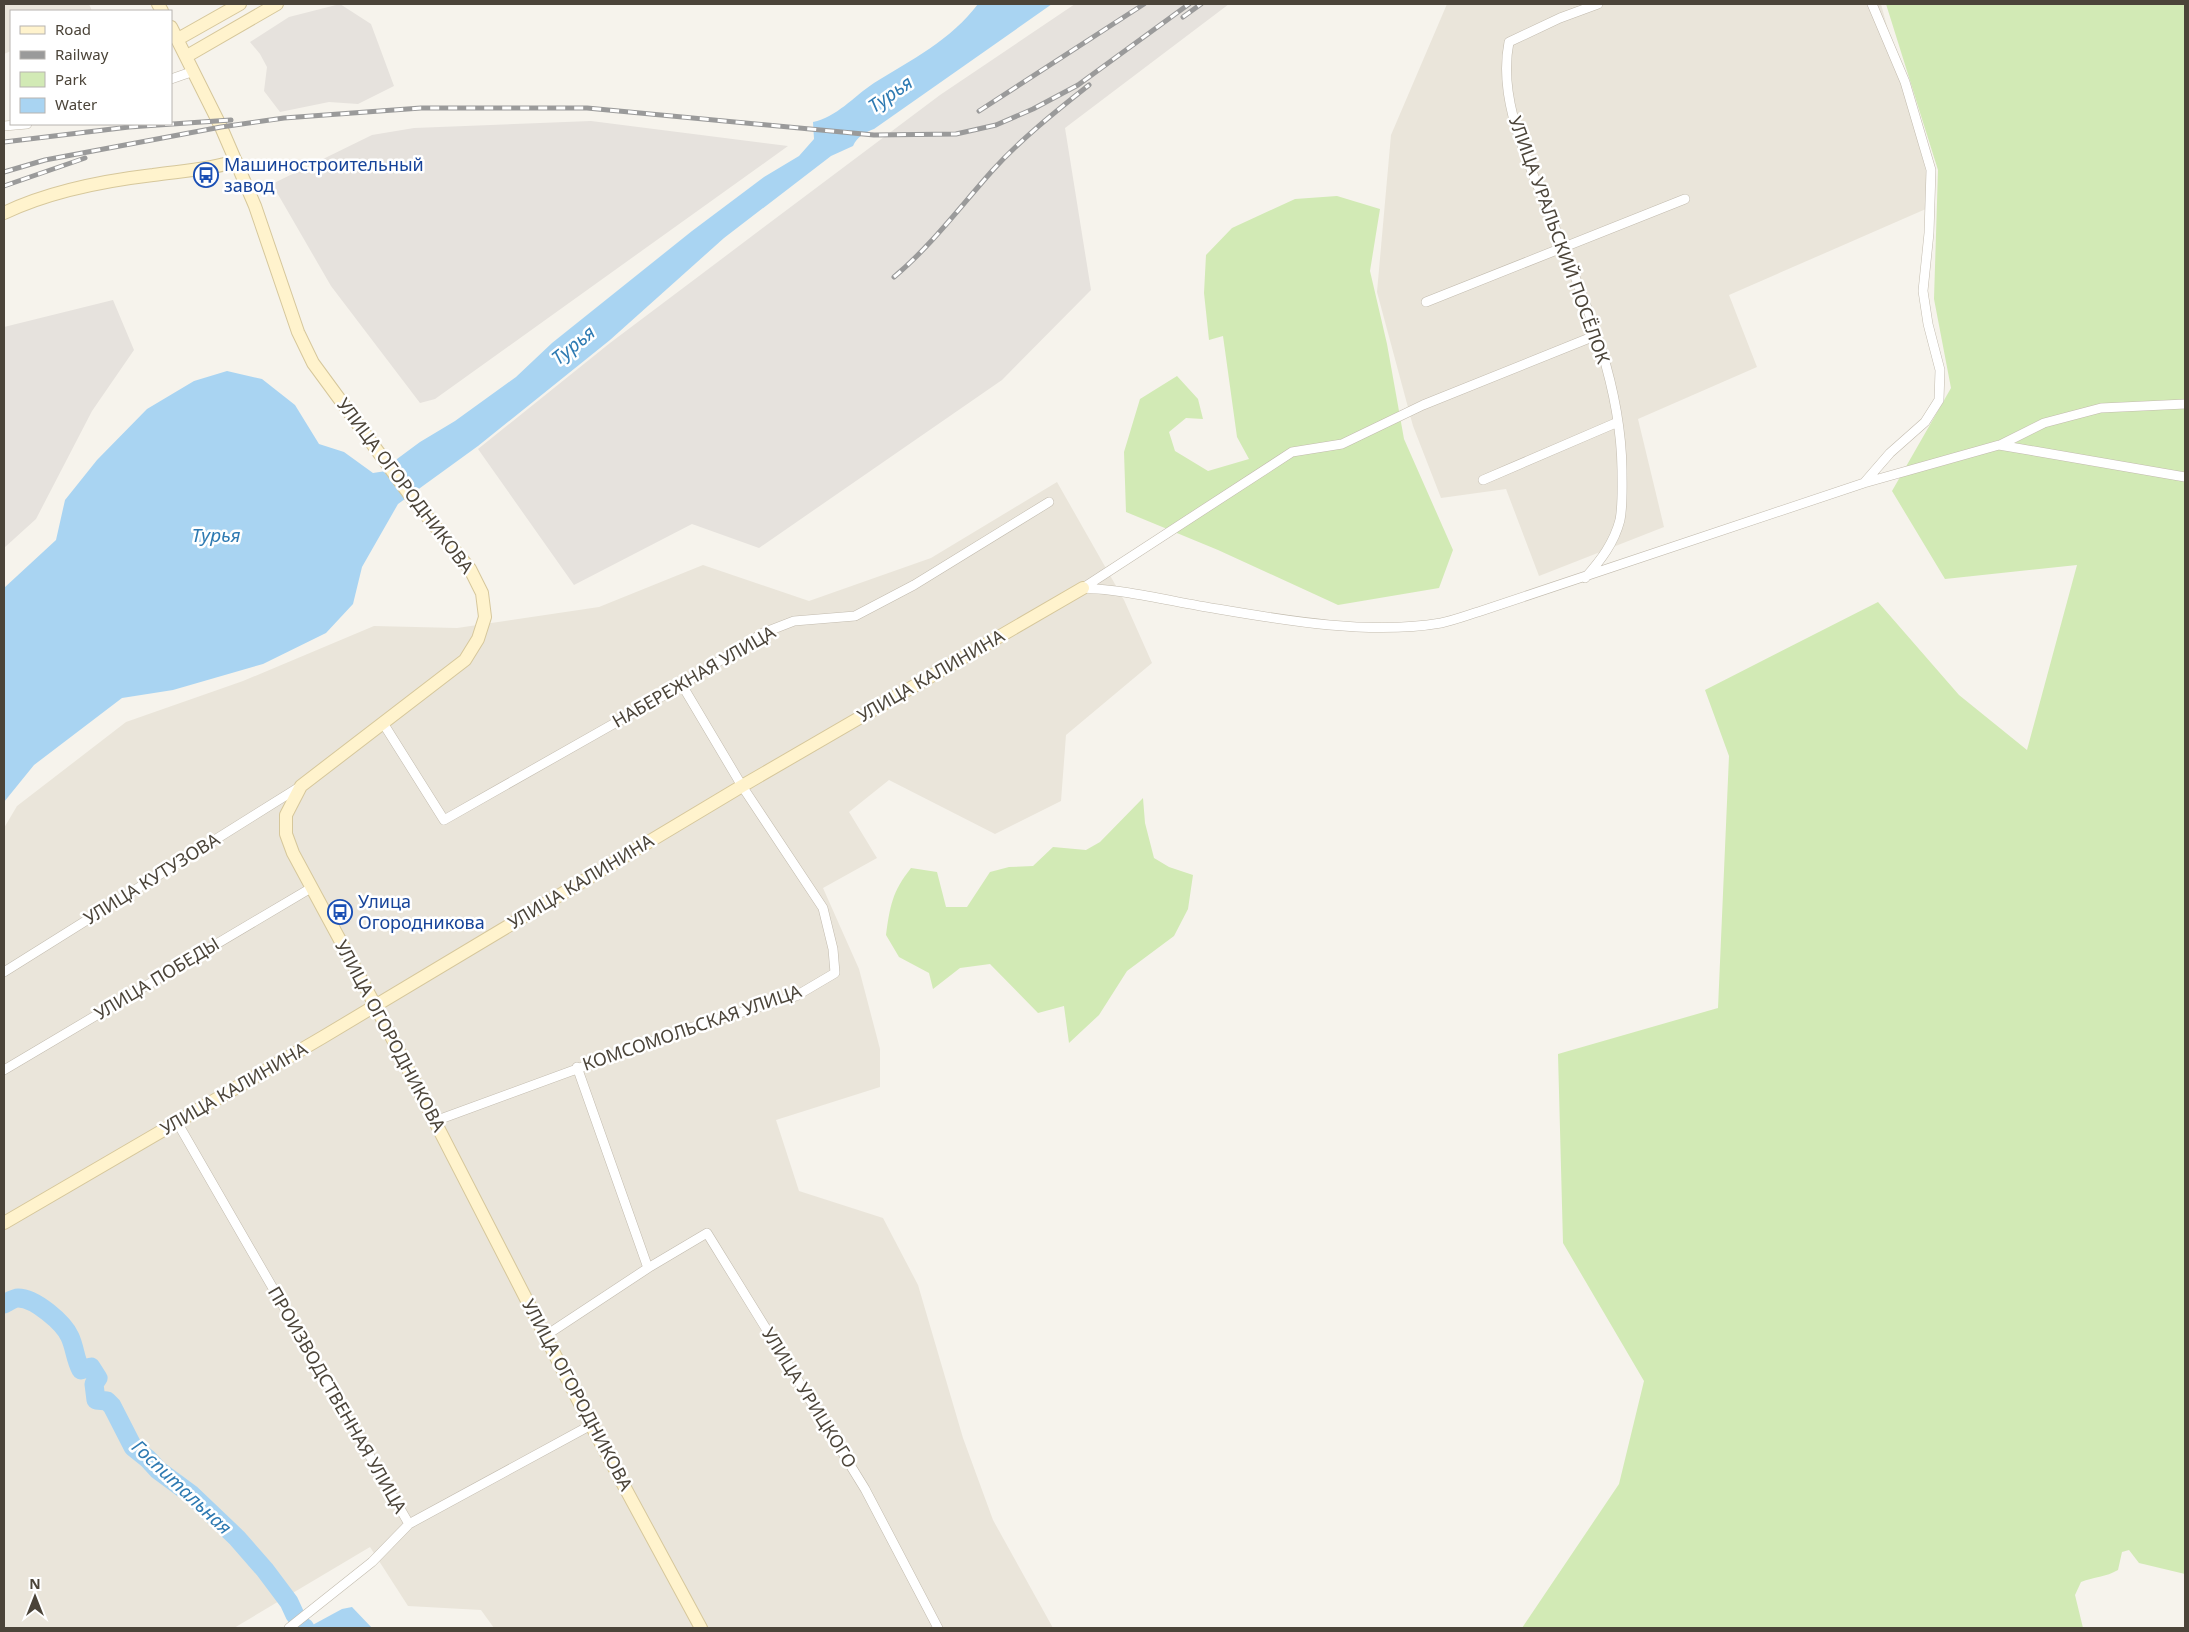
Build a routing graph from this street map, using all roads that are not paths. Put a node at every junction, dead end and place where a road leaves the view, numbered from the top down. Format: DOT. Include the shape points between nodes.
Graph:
graph roads {
  1 [pos="240,4"];
  2 [pos="277,4"];
  3 [pos="1598,4"];
  4 [pos="1872,4"];
  5 [pos="175,42"];
  6 [pos="187,56"];
  7 [pos="194,71"];
  8 [pos="172,79"];
  9 [pos="236,161"];
  10 [pos="1685,199"];
  11 [pos="4,213"];
  12 [pos="1563,247"];
  13 [pos="1426,302"];
  14 [pos="1597,334"];
  15 [pos="2185,404"];
  16 [pos="1618,422"];
  17 [pos="1999,445"];
  18 [pos="2185,477"];
  19 [pos="1483,480"];
  20 [pos="1864,483"];
  21 [pos="1049,502"];
  22 [pos="1585,578"];
  23 [pos="1083,588"];
  24 [pos="682,685"];
  25 [pos="383,723"];
  26 [pos="301,786"];
  27 [pos="742,786"];
  28 [pos="311,888"];
  29 [pos="4,972"];
  30 [pos="374,1005"];
  31 [pos="577,1067"];
  32 [pos="4,1070"];
  33 [pos="434,1121"];
  34 [pos="177,1122"];
  35 [pos="4,1223"];
  36 [pos="648,1268"];
  37 [pos="545,1336"];
  38 [pos="591,1425"];
  39 [pos="409,1524"];
  40 [pos="289,1628"];
  41 [pos="702,1628"];
  42 [pos="938,1628"];
  1 -- 5 [label="street"];
  2 -- 6 [label="street"];
  3 -- 12 [label="street, УЛИЦА УРАЛЬСКИЙ ПОСЁЛОК" via="1509,42 1505,62 1520,142"];
  4 -- 20 [label="street" via="1905,82 1931,170 1923,292 1940,370 1940,400 1925,422 1890,453"];
  5 -- 6 [label="street, УЛИЦА ОГОРОДНИКОВА"];
  6 -- 7 [label="street, УЛИЦА ОГОРОДНИКОВА"];
  7 -- 8 [label="street"];
  7 -- 9 [label="street, УЛИЦА ОГОРОДНИКОВА"];
  9 -- 11 [label="street" via="205,170 93,184 22,204"];
  9 -- 25 [label="street, УЛИЦА ОГОРОДНИКОВА" via="255,206 298,332 313,363 412,498 470,569 482,592 485,617 478,639 465,660"];
  10 -- 12 [label="street"];
  12 -- 13 [label="street"];
  12 -- 14 [label="street, УЛИЦА УРАЛЬСКИЙ ПОСЁЛОК"];
  14 -- 16 [label="street, УЛИЦА УРАЛЬСКИЙ ПОСЁЛОК" via="1618,410"];
  14 -- 23 [label="street" via="1423,405 1342,444 1292,452"];
  15 -- 17 [label="street" via="2101,408 2044,424"];
  16 -- 19 [label="street"];
  16 -- 22 [label="street, УЛИЦА УРАЛЬСКИЙ ПОСЁЛОК" via="1622,457 1620,518 1602,558"];
  17 -- 18 [label="street"];
  17 -- 20 [label="street"];
  20 -- 22 [label="street"];
  21 -- 24 [label="street, НАБЕРЕЖНАЯ УЛИЦА" via="914,585 855,616 794,621 763,633"];
  22 -- 23 [label="street" via="1442,623 1402,627 1295,620 1110,589"];
  23 -- 27 [label="street, УЛИЦА КАЛИНИНА"];
  24 -- 25 [label="street, НАБЕРЕЖНАЯ УЛИЦА" via="444,820"];
  24 -- 27 [label="street, КОМСОМОЛЬСКАЯ УЛИЦА"];
  25 -- 26 [label="street, УЛИЦА ОГОРОДНИКОВА"];
  26 -- 28 [label="street, УЛИЦА ОГОРОДНИКОВА" via="286,815 286,834"];
  26 -- 29 [label="street, УЛИЦА КУТУЗОВА"];
  27 -- 30 [label="street, УЛИЦА КАЛИНИНА"];
  27 -- 31 [label="street, КОМСОМОЛЬСКАЯ УЛИЦА" via="823,908 835,973 796,996 686,1029"];
  28 -- 30 [label="street, УЛИЦА ОГОРОДНИКОВА"];
  28 -- 32 [label="street, УЛИЦА ПОБЕДЫ"];
  30 -- 33 [label="street, УЛИЦА ОГОРОДНИКОВА"];
  30 -- 34 [label="street, УЛИЦА КАЛИНИНА"];
  31 -- 33 [label="street, КОМСОМОЛЬСКАЯ УЛИЦА"];
  31 -- 36 [label="street"];
  33 -- 37 [label="street, УЛИЦА ОГОРОДНИКОВА"];
  34 -- 35 [label="street, УЛИЦА КАЛИНИНА"];
  34 -- 39 [label="street, ПРОИЗВОДСТВЕННАЯ УЛИЦА"];
  36 -- 37 [label="street, УЛИЦА УРИЦКОГО"];
  36 -- 42 [label="street, УЛИЦА УРИЦКОГО" via="708,1233 865,1489"];
  37 -- 38 [label="street, УЛИЦА ОГОРОДНИКОВА"];
  38 -- 39 [label="street, ПРОИЗВОДСТВЕННАЯ УЛИЦА"];
  38 -- 41 [label="street, УЛИЦА ОГОРОДНИКОВА"];
  39 -- 40 [label="street" via="372,1562"];
}
